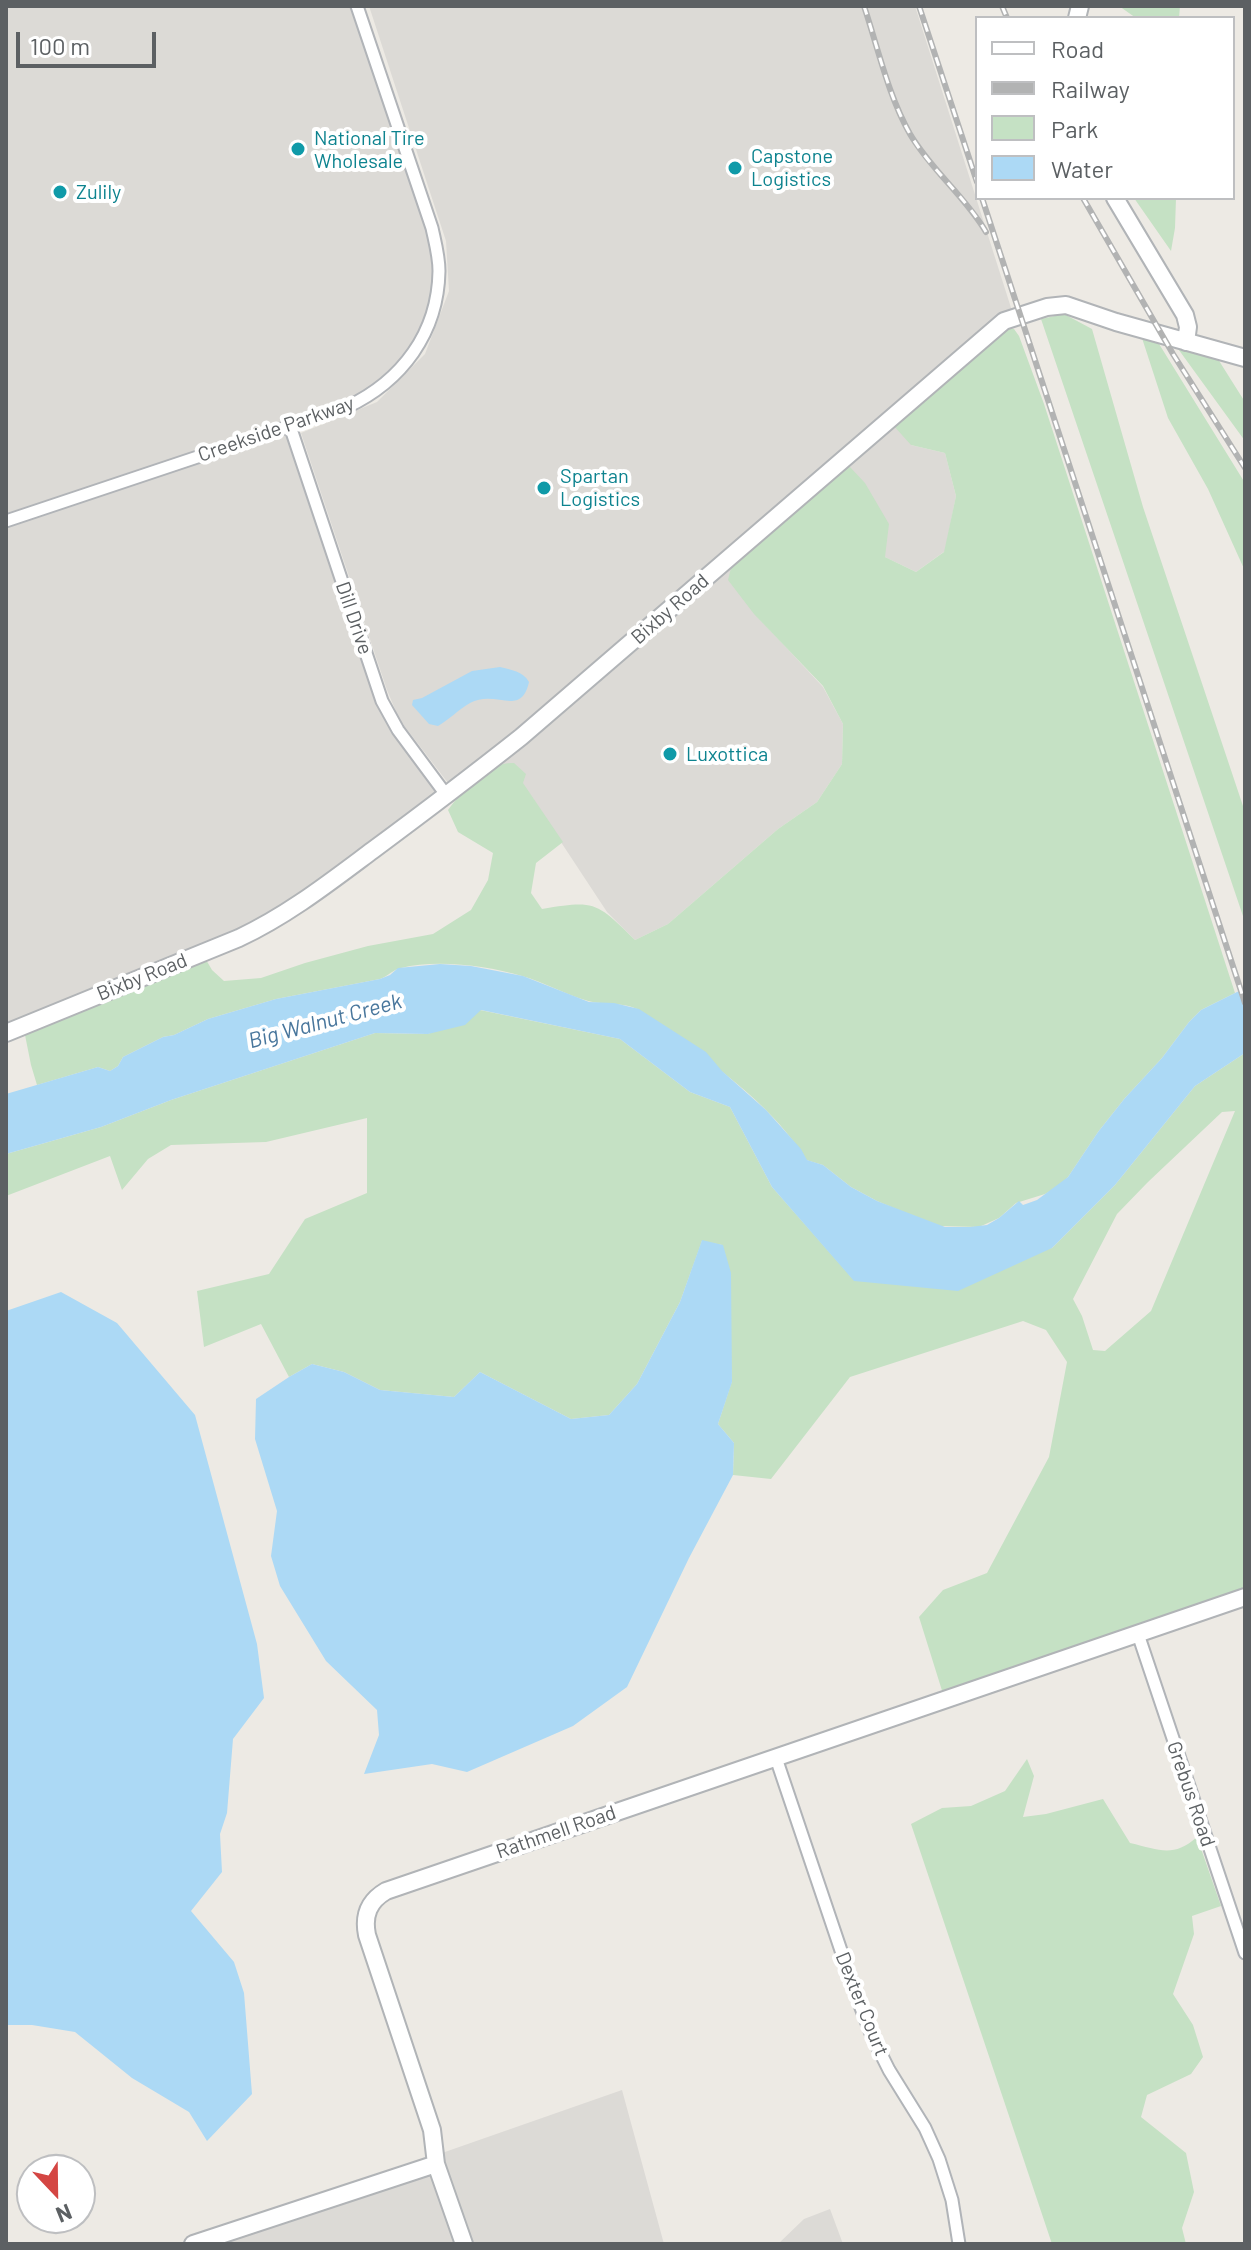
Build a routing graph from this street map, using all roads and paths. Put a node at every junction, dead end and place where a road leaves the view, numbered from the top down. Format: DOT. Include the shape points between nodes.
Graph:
graph roads {
  1 [pos="357,6"];
  2 [pos="1116,200"];
  3 [pos="1186,342"];
  4 [pos="1245,358"];
  5 [pos="290,426"];
  6 [pos="6,521"];
  7 [pos="447,796"];
  8 [pos="6,1033"];
  9 [pos="1245,1597"];
  10 [pos="1138,1634"];
  11 [pos="776,1758"];
  12 [pos="1245,1953"];
  13 [pos="436,2164"];
  14 [pos="193,2244"];
  15 [pos="464,2244"];
  16 [pos="959,2244"];
  1 -- 5 [label="street, Creekside Parkway" via="432,228 439,270 435,302 417,347 379,389 347,407"];
  2 -- 3 [label="street" via="1185,315"];
  3 -- 4 [label="street, Bixby Road"];
  3 -- 7 [label="street, Bixby Road" via="1066,305 1004,321"];
  5 -- 6 [label="street, Creekside Parkway"];
  5 -- 7 [label="street, Dill Drive" via="382,701"];
  7 -- 8 [label="street, Bixby Road" via="266,925"];
  9 -- 10 [label="street, Rathmell Road"];
  10 -- 11 [label="street, Rathmell Road"];
  10 -- 12 [label="street, Grebus Road"];
  11 -- 13 [label="street, Rathmell Road" via="386,1891 372,1901 365,1917 367,1935 432,2130"];
  11 -- 16 [label="street, Dexter Court" via="872,2036 939,2159"];
  13 -- 14 [label="street"];
  13 -- 15 [label="street"];
}
